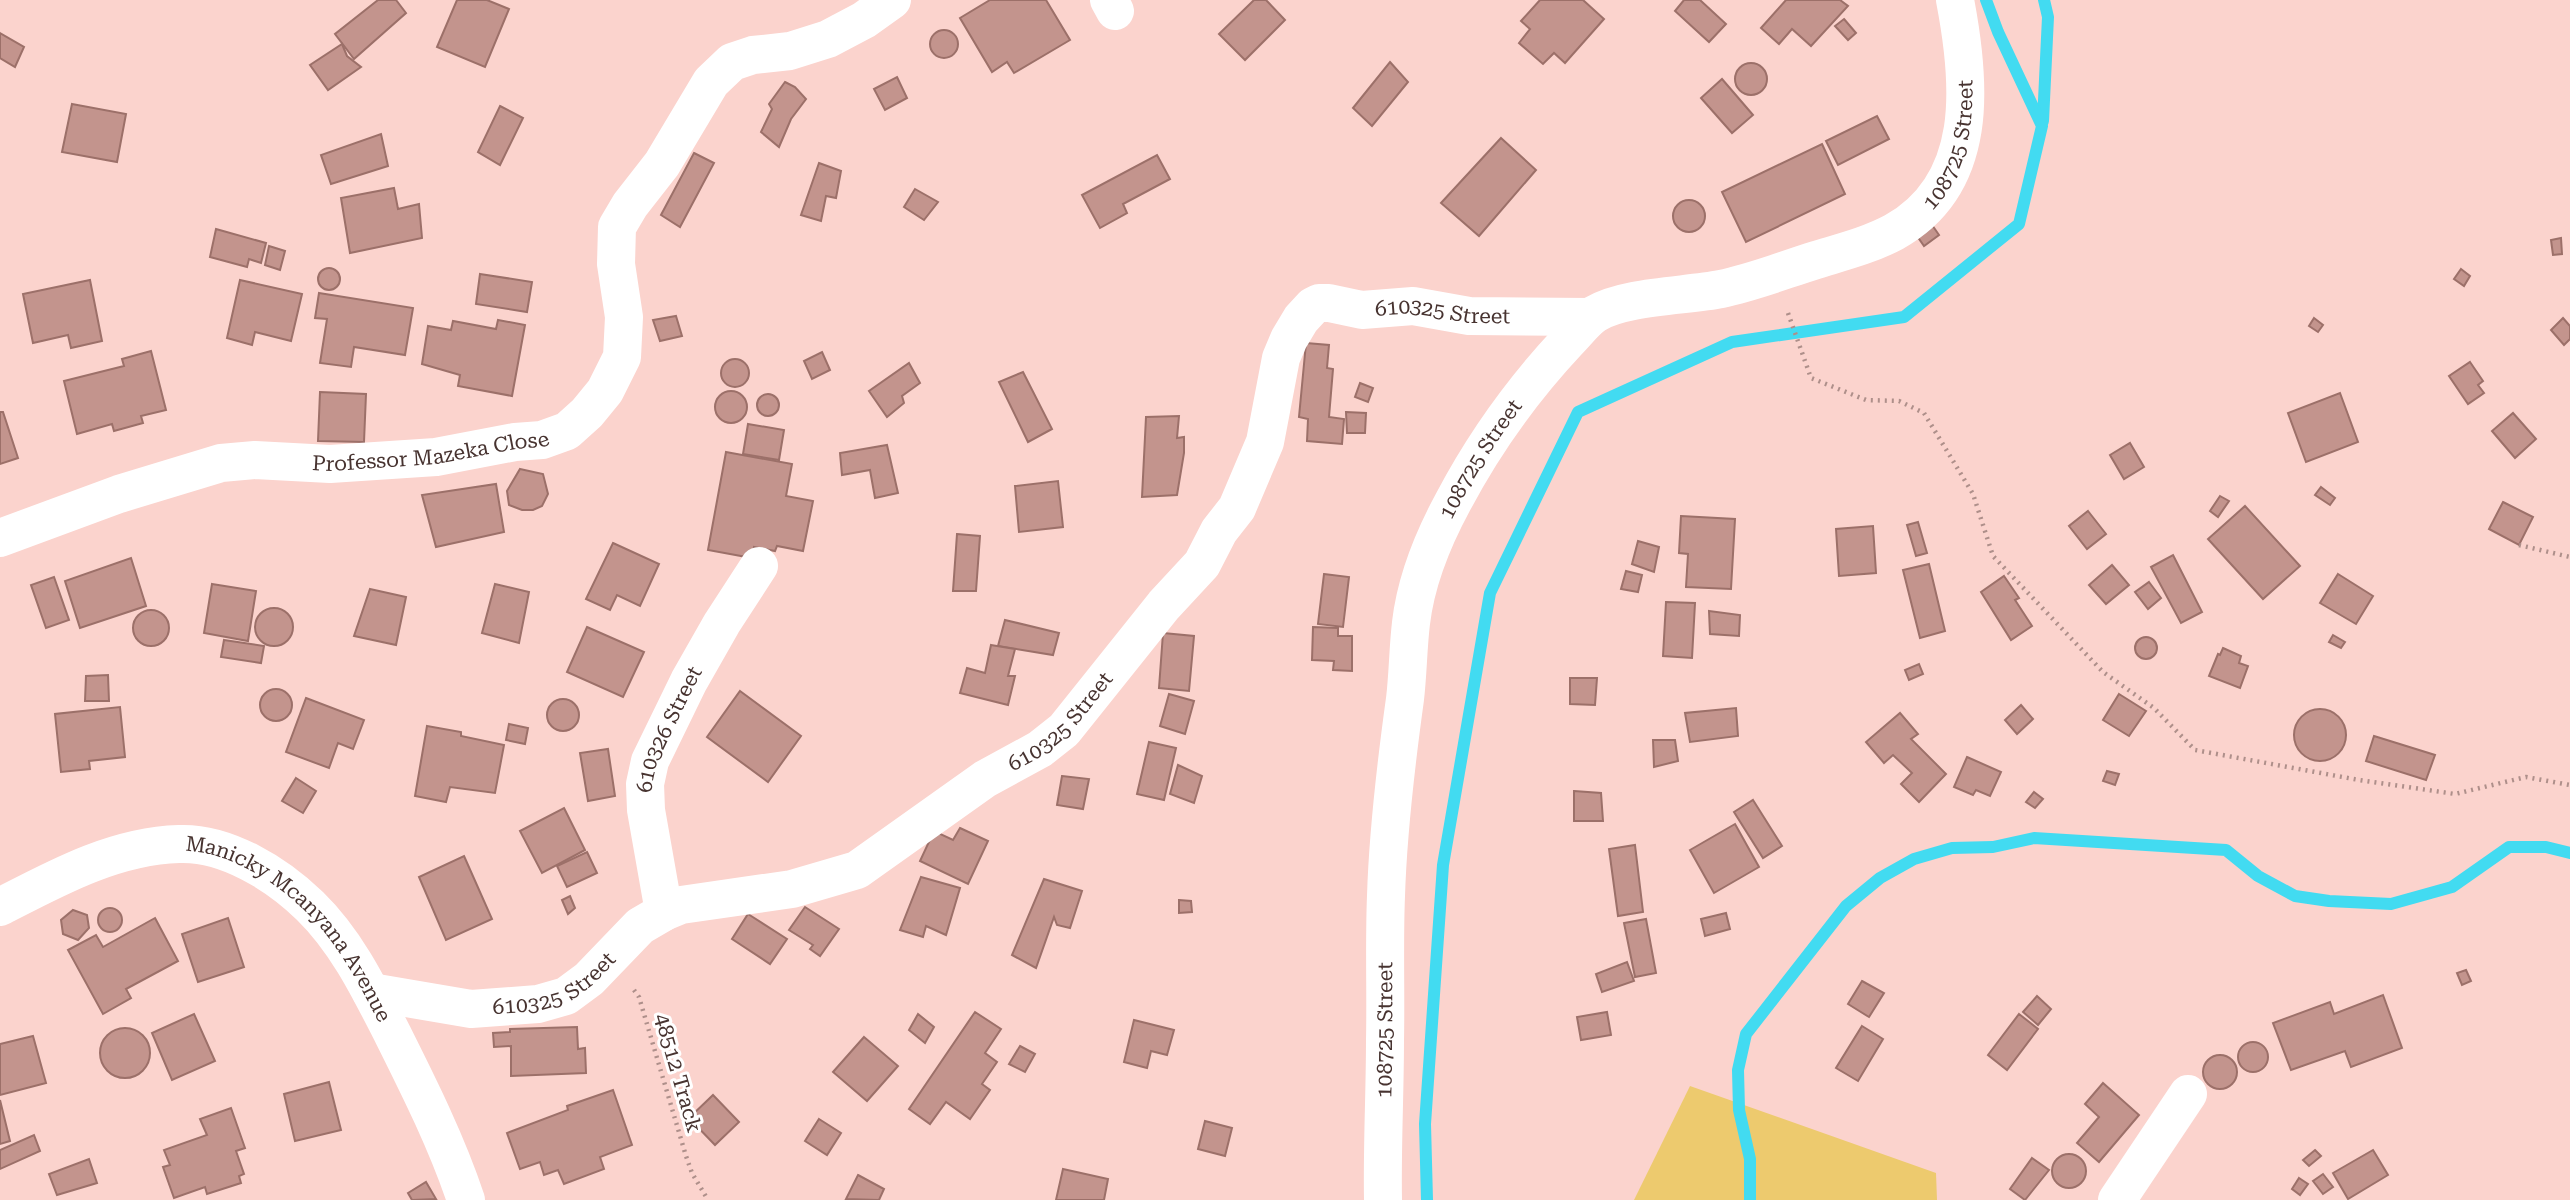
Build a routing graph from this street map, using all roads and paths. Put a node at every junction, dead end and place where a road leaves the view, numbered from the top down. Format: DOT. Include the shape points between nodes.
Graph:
graph roads {
  1 [pos="892,0"];
  2 [pos="1955,0"];
  3 [pos="1786,307"];
  4 [pos="1591,317"];
  5 [pos="0,538"];
  6 [pos="2519,545"];
  7 [pos="2570,557"];
  8 [pos="759,566"];
  9 [pos="2570,785"];
  10 [pos="0,907"];
  11 [pos="664,912"];
  12 [pos="606,962"];
  13 [pos="371,992"];
  14 [pos="2188,1094"];
  15 [pos="466,1200"];
  16 [pos="708,1200"];
  17 [pos="1382,1200"];
  18 [pos="2117,1200"];
  1 -- 5 [label="street, Professor Mazeka Close" via="828,40 732,62 711,82 662,164 617,226 616,264 624,317 622,357 605,391 567,431 542,440 436,457 330,464 221,463"];
  2 -- 4 [label="street, 108725 Street" via="1966,96 1962,134 1945,187 1924,210 1896,231 1867,244 1774,275 1722,289 1623,304"];
  3 -- 9 [label="path" via="1811,377 1866,400 1899,401 1924,413 1973,494 1993,556 2103,672 2154,708 2195,750 2455,793 2526,777"];
  4 -- 11 [label="street, 610325 Street" via="1469,316 1413,306 1362,310 1329,303 1313,306 1281,358 1265,442 1237,508 1202,564 1065,730 985,779 857,870 792,889 681,905"];
  4 -- 17 [label="street, 108725 Street" via="1554,357 1480,457 1437,535 1419,582 1394,775 1386,895"];
  6 -- 7 [label="path"];
  8 -- 11 [label="street, 610326 Street" via="702,658 650,761 646,810"];
  10 -- 13 [label="street, Manicky Mcanyana Avenue" via="96,861 142,848 181,844 225,851 274,877 310,906 345,947"];
  11 -- 12 [label="street, 610325 Street" via="640,926"];
  12 -- 13 [label="street, 610325 Street" via="565,996 538,1004 471,1009"];
  12 -- 16 [label="path, 48512 Track" via="639,997 686,1157"];
  13 -- 15 [label="street, Manicky Mcanyana Avenue" via="434,1120"];
  14 -- 18 [label="street"];
}
